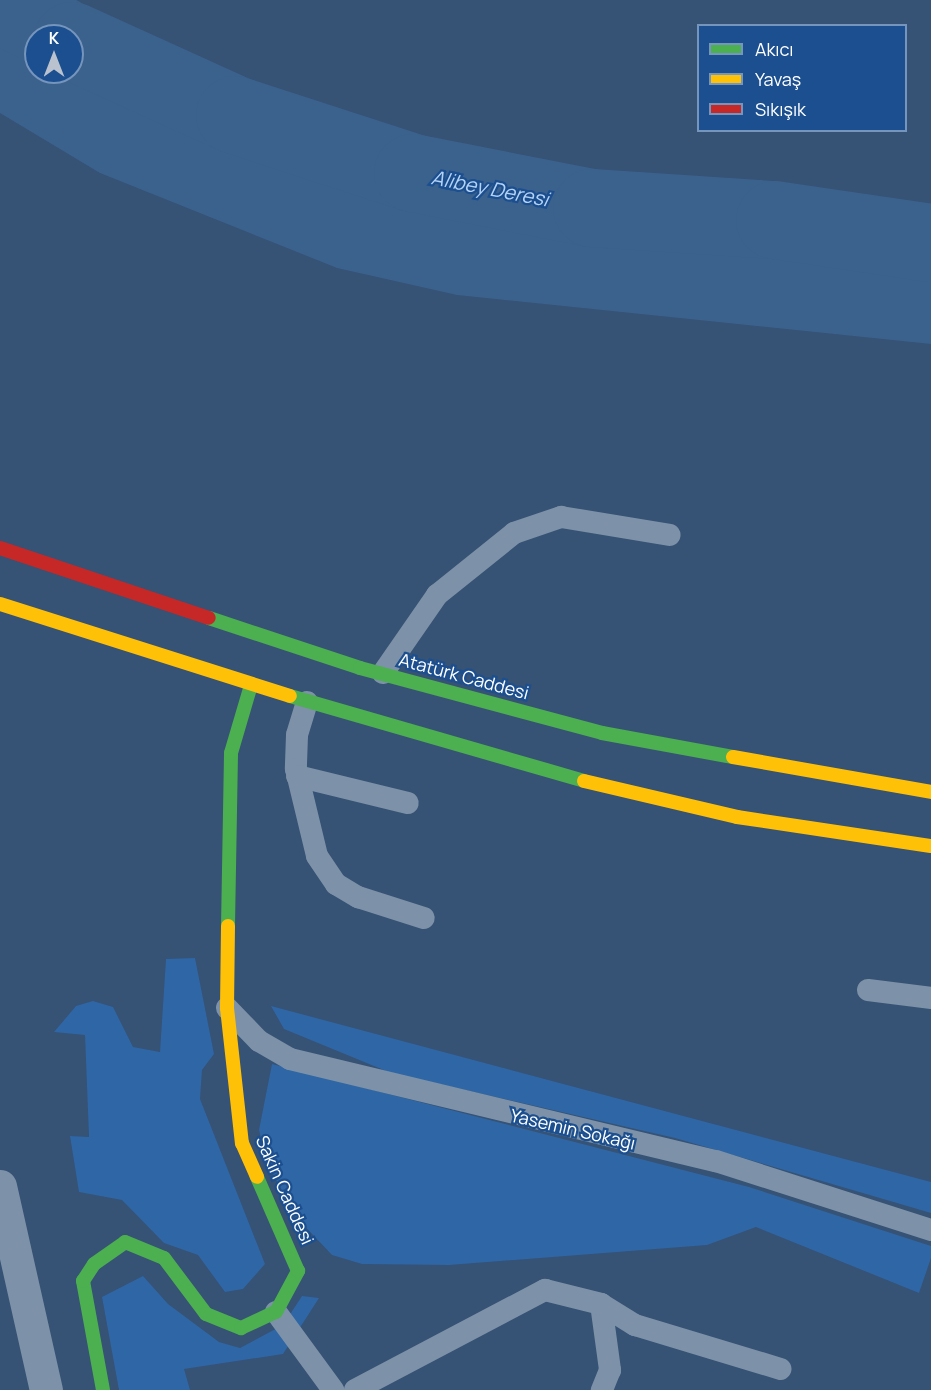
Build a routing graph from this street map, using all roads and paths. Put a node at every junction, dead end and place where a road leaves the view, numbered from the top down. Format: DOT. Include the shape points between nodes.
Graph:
graph roads {
  1 [pos="670,535"];
  2 [pos="0,548"];
  3 [pos="0,604"];
  4 [pos="272,638"];
  5 [pos="383,673"];
  6 [pos="251,685"];
  7 [pos="307,702"];
  8 [pos="297,776"];
  9 [pos="931,792"];
  10 [pos="408,803"];
  11 [pos="931,846"];
  12 [pos="424,918"];
  13 [pos="868,990"];
  14 [pos="931,998"];
  15 [pos="227,1008"];
  16 [pos="0,1186"];
  17 [pos="931,1230"];
  18 [pos="601,1304"];
  19 [pos="276,1312"];
  20 [pos="781,1370"];
  21 [pos="46,1390"];
  22 [pos="103,1390"];
  23 [pos="333,1390"];
  24 [pos="355,1390"];
  25 [pos="602,1390"];
  1 -- 5 [label="lane" via="561,518 514,533 437,595"];
  2 -- 4 [label="main road, Atatürk Caddesi"];
  3 -- 6 [label="main road"];
  4 -- 5 [label="main road, Atatürk Caddesi"];
  4 -- 6 [label="main road, Sakin Caddesi"];
  5 -- 9 [label="main road, Atatürk Caddesi" via="602,733"];
  6 -- 7 [label="main road"];
  6 -- 15 [label="main road, Sakin Caddesi" via="231,753"];
  7 -- 8 [label="lane" via="297,735"];
  7 -- 11 [label="main road" via="561,774 736,817"];
  8 -- 10 [label="lane"];
  8 -- 12 [label="lane" via="317,856 336,884 358,897"];
  13 -- 14 [label="lane"];
  15 -- 17 [label="lane, Yasemin Sokağı" via="259,1041 290,1059 716,1161"];
  15 -- 19 [label="main road, Sakin Caddesi" via="242,1143 297,1260 298,1271"];
  16 -- 21 [label="street"];
  18 -- 20 [label="lane" via="636,1325"];
  18 -- 24 [label="lane" via="545,1290"];
  18 -- 25 [label="lane" via="610,1370"];
  19 -- 22 [label="main road" via="241,1328 220,1323 206,1314 164,1258 125,1242 94,1264 83,1281"];
  19 -- 23 [label="lane"];
}
